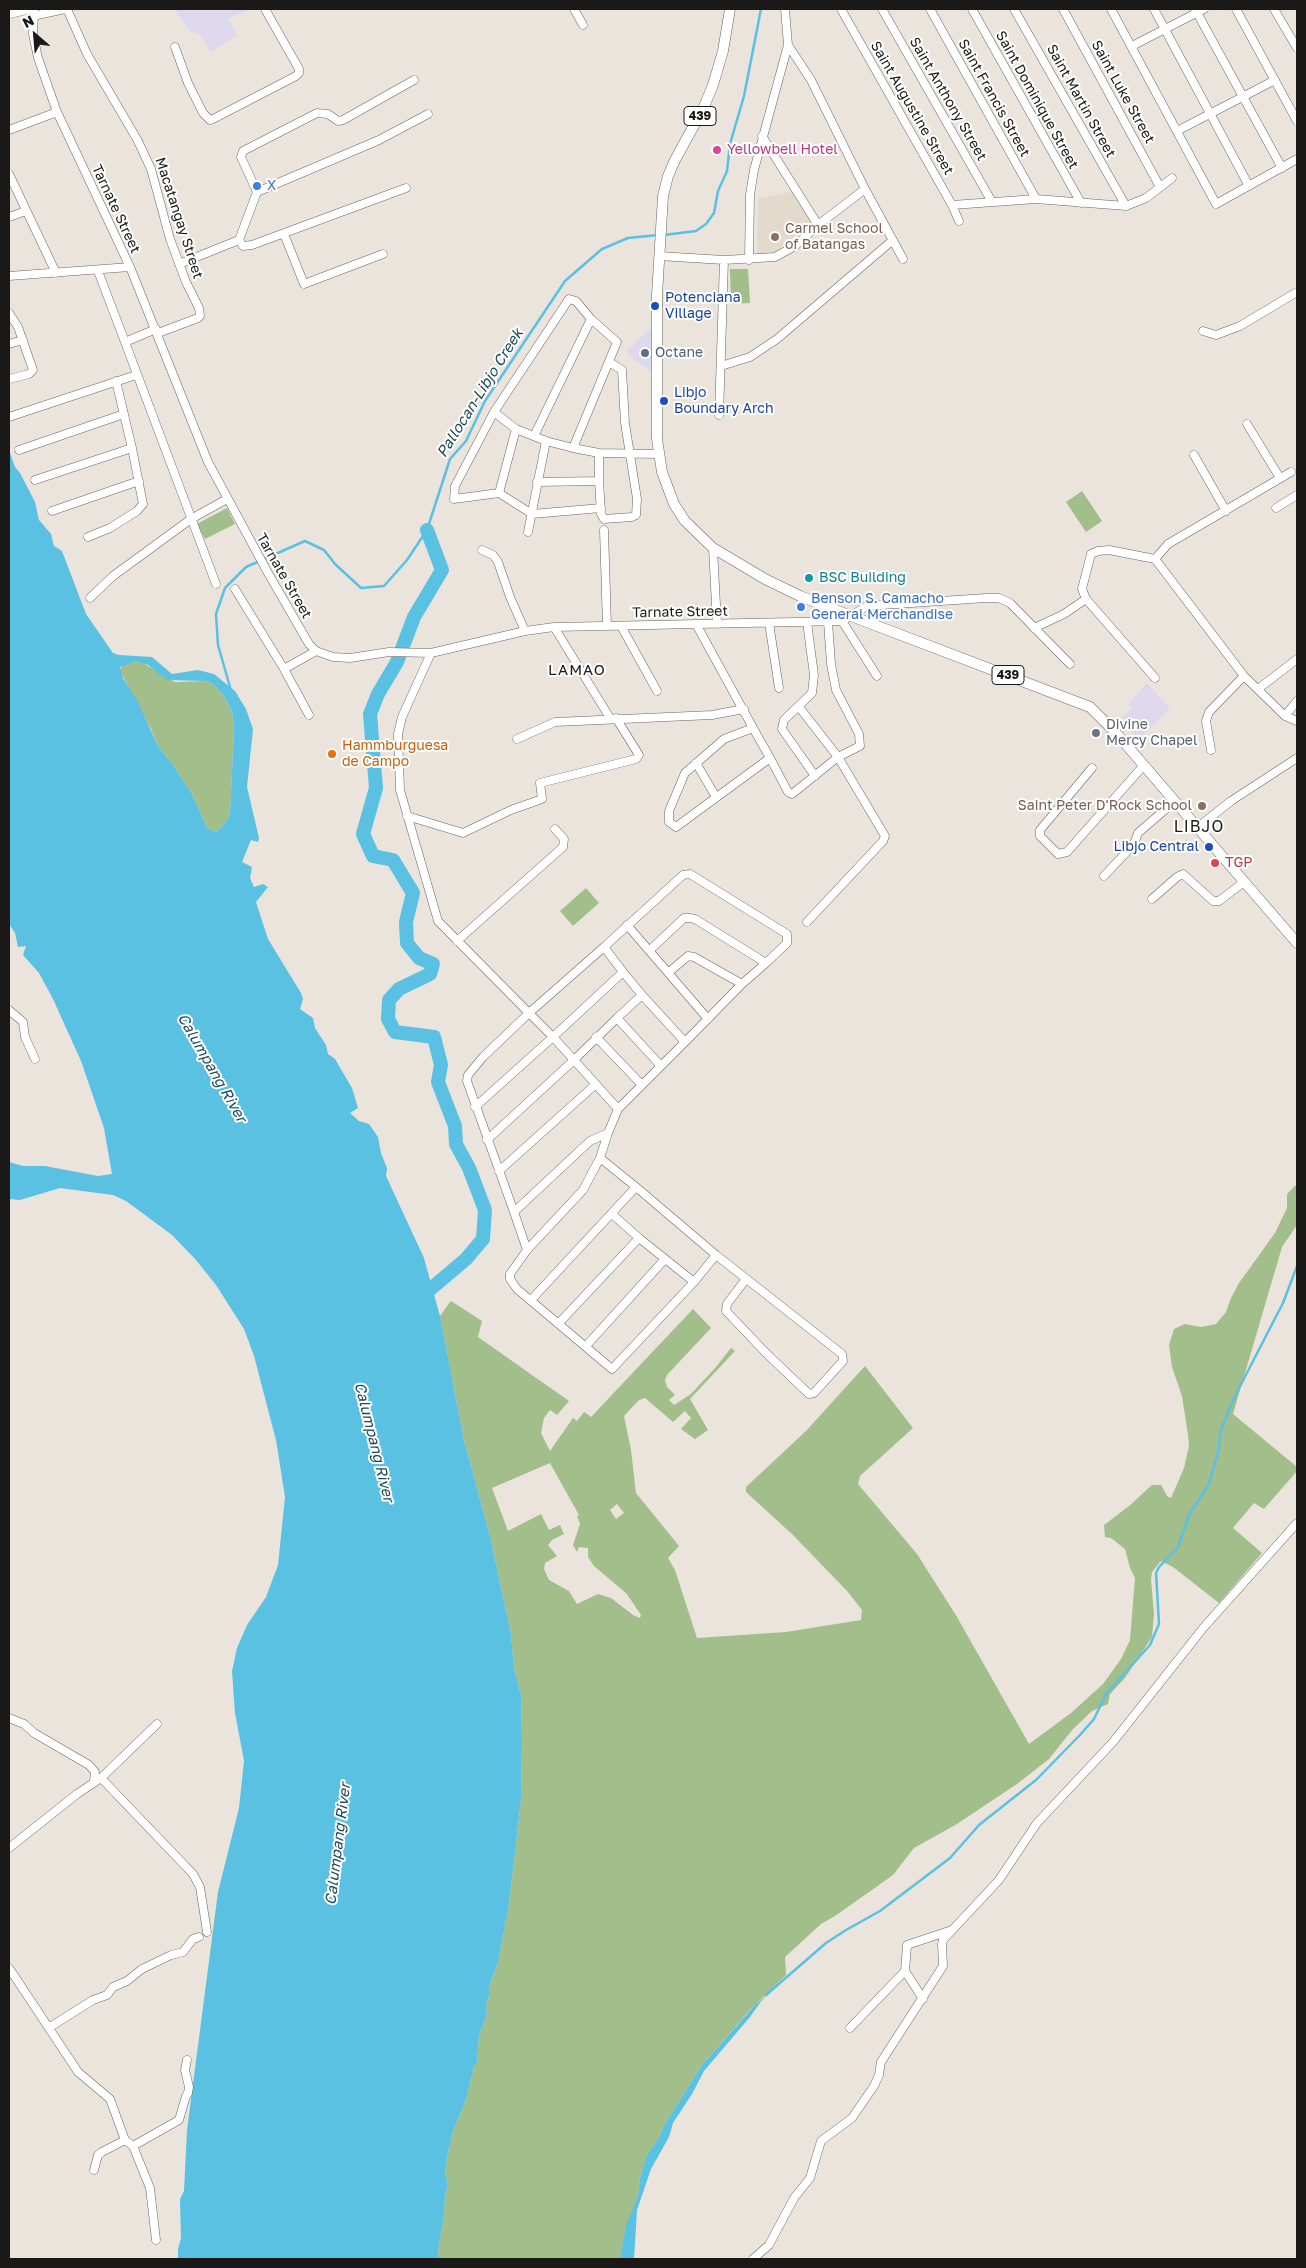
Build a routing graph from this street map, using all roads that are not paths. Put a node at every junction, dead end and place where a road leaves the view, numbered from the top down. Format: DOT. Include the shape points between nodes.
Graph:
graph roads {
  1 [pos="66,9"];
  2 [pos="265,9"];
  3 [pos="574,9"];
  4 [pos="730,9"];
  5 [pos="785,9"];
  6 [pos="841,9"];
  7 [pos="882,9"];
  8 [pos="930,9"];
  9 [pos="972,9"];
  10 [pos="1014,9"];
  11 [pos="1063,9"];
  12 [pos="1111,9"];
  13 [pos="1154,9"];
  14 [pos="1236,9"];
  15 [pos="1274,9"];
  16 [pos="1199,10"];
  17 [pos="31,12"];
  18 [pos="9,13"];
  19 [pos="583,25"];
  20 [pos="1165,29"];
  21 [pos="788,46"];
  22 [pos="1132,46"];
  23 [pos="175,47"];
  24 [pos="1297,48"];
  25 [pos="414,80"];
  26 [pos="1275,80"];
  27 [pos="1244,98"];
  28 [pos="57,112"];
  29 [pos="428,114"];
  30 [pos="1211,114"];
  31 [pos="1297,121"];
  32 [pos="9,130"];
  33 [pos="1177,131"];
  34 [pos="762,136"];
  35 [pos="1297,159"];
  36 [pos="1282,168"];
  37 [pos="9,174"];
  38 [pos="1172,178"];
  39 [pos="1249,186"];
  40 [pos="1160,187"];
  41 [pos="406,188"];
  42 [pos="865,189"];
  43 [pos="257,192"];
  44 [pos="1036,199"];
  45 [pos="992,202"];
  46 [pos="1080,203"];
  47 [pos="952,204"];
  48 [pos="1126,206"];
  49 [pos="26,211"];
  50 [pos="9,217"];
  51 [pos="959,221"];
  52 [pos="818,225"];
  53 [pos="284,234"];
  54 [pos="239,240"];
  55 [pos="892,240"];
  56 [pos="659,252"];
  57 [pos="383,254"];
  58 [pos="904,259"];
  59 [pos="724,260"];
  60 [pos="749,260"];
  61 [pos="179,264"];
  62 [pos="130,267"];
  63 [pos="98,271"];
  64 [pos="56,273"];
  65 [pos="9,276"];
  66 [pos="1297,292"];
  67 [pos="9,313"];
  68 [pos="591,319"];
  69 [pos="157,331"];
  70 [pos="1203,332"];
  71 [pos="23,340"];
  72 [pos="125,342"];
  73 [pos="9,344"];
  74 [pos="610,362"];
  75 [pos="721,366"];
  76 [pos="136,375"];
  77 [pos="9,379"];
  78 [pos="116,381"];
  79 [pos="494,412"];
  80 [pos="124,414"];
  81 [pos="719,415"];
  82 [pos="9,417"];
  83 [pos="1247,424"];
  84 [pos="516,429"];
  85 [pos="534,436"];
  86 [pos="546,441"];
  87 [pos="132,448"];
  88 [pos="573,448"];
  89 [pos="19,450"];
  90 [pos="599,454"];
  91 [pos="658,454"];
  92 [pos="631,455"];
  93 [pos="1194,455"];
  94 [pos="1291,472"];
  95 [pos="1280,478"];
  96 [pos="35,480"];
  97 [pos="139,480"];
  98 [pos="598,481"];
  99 [pos="537,482"];
  100 [pos="499,493"];
  101 [pos="1297,495"];
  102 [pos="227,500"];
  103 [pos="601,508"];
  104 [pos="1276,508"];
  105 [pos="52,511"];
  106 [pos="1226,511"];
  107 [pos="532,514"];
  108 [pos="191,519"];
  109 [pos="604,530"];
  110 [pos="528,532"];
  111 [pos="88,536"];
  112 [pos="713,548"];
  113 [pos="482,550"];
  114 [pos="1155,559"];
  115 [pos="216,584"];
  116 [pos="235,589"];
  117 [pos="90,598"];
  118 [pos="1086,599"];
  119 [pos="847,618"];
  120 [pos="807,622"];
  121 [pos="828,622"];
  122 [pos="769,623"];
  123 [pos="696,624"];
  124 [pos="717,624"];
  125 [pos="607,626"];
  126 [pos="621,626"];
  127 [pos="554,627"];
  128 [pos="1034,628"];
  129 [pos="525,630"];
  130 [pos="316,651"];
  131 [pos="431,653"];
  132 [pos="1297,659"];
  133 [pos="1070,664"];
  134 [pos="284,669"];
  135 [pos="877,676"];
  136 [pos="1244,676"];
  137 [pos="1155,678"];
  138 [pos="779,688"];
  139 [pos="1258,689"];
  140 [pos="657,690"];
  141 [pos="1297,701"];
  142 [pos="799,707"];
  143 [pos="744,709"];
  144 [pos="309,714"];
  145 [pos="1285,716"];
  146 [pos="613,718"];
  147 [pos="1297,721"];
  148 [pos="753,728"];
  149 [pos="517,739"];
  150 [pos="1211,750"];
  151 [pos="770,758"];
  152 [pos="838,758"];
  153 [pos="1297,758"];
  154 [pos="696,762"];
  155 [pos="1144,766"];
  156 [pos="1092,768"];
  157 [pos="815,776"];
  158 [pos="716,796"];
  159 [pos="1175,801"];
  160 [pos="407,816"];
  161 [pos="1198,827"];
  162 [pos="555,829"];
  163 [pos="1104,876"];
  164 [pos="1244,882"];
  165 [pos="1152,899"];
  166 [pos="807,922"];
  167 [pos="627,925"];
  168 [pos="457,941"];
  169 [pos="1297,943"];
  170 [pos="604,947"];
  171 [pos="650,950"];
  172 [pos="766,963"];
  173 [pos="623,972"];
  174 [pos="669,972"];
  175 [pos="742,984"];
  176 [pos="642,994"];
  177 [pos="9,1010"];
  178 [pos="529,1013"];
  179 [pos="617,1018"];
  180 [pos="708,1018"];
  181 [pos="553,1037"];
  182 [pos="596,1037"];
  183 [pos="685,1042"];
  184 [pos="35,1059"];
  185 [pos="574,1060"];
  186 [pos="660,1066"];
  187 [pos="596,1084"];
  188 [pos="642,1085"];
  189 [pos="475,1107"];
  190 [pos="618,1109"];
  191 [pos="608,1133"];
  192 [pos="487,1140"];
  193 [pos="600,1158"];
  194 [pos="499,1171"];
  195 [pos="636,1187"];
  196 [pos="514,1212"];
  197 [pos="612,1214"];
  198 [pos="639,1238"];
  199 [pos="527,1250"];
  200 [pos="716,1255"];
  201 [pos="665,1259"];
  202 [pos="746,1279"];
  203 [pos="694,1282"];
  204 [pos="531,1300"];
  205 [pos="559,1323"];
  206 [pos="586,1346"];
  207 [pos="1297,1523"];
  208 [pos="9,1718"];
  209 [pos="157,1724"];
  210 [pos="98,1780"];
  211 [pos="9,1848"];
  212 [pos="952,1930"];
  213 [pos="207,1932"];
  214 [pos="199,1937"];
  215 [pos="9,1968"];
  216 [pos="905,1970"];
  217 [pos="923,1999"];
  218 [pos="50,2027"];
  219 [pos="850,2028"];
  220 [pos="187,2060"];
  221 [pos="125,2140"];
  222 [pos="133,2146"];
  223 [pos="94,2170"];
  224 [pos="156,2240"];
  225 [pos="759,2256"];
  226 [pos="753,2259"];
  1 -- 17 [label="street"];
  1 -- 61 [label="street, Macatangay Street" via="86,54 151,169"];
  2 -- 23 [label="street" via="299,69 296,76 210,120 188,83"];
  3 -- 19 [label="street"];
  4 -- 56 [label="main road, 439" via="713,85 668,176"];
  5 -- 21 [label="street"];
  6 -- 47 [label="street, Saint Augustine Street"];
  7 -- 45 [label="street, Saint Anthony Street"];
  8 -- 44 [label="street, Saint Francis Street"];
  9 -- 46 [label="street, Saint Dominique Street"];
  10 -- 48 [label="street, Saint Martin Street"];
  11 -- 40 [label="street, Saint Luke Street"];
  12 -- 22 [label="street"];
  13 -- 20 [label="street"];
  14 -- 26 [label="street"];
  15 -- 24 [label="street"];
  16 -- 20 [label="street"];
  16 -- 27 [label="street"];
  17 -- 18 [label="main road"];
  17 -- 28 [label="street, Tarnate Street" via="38,58"];
  20 -- 22 [label="street"];
  20 -- 30 [label="street"];
  21 -- 34 [label="street"];
  21 -- 42 [label="street" via="811,80"];
  22 -- 33 [label="street"];
  25 -- 43 [label="street" via="343,120 317,113 243,151 241,156"];
  26 -- 27 [label="street"];
  26 -- 31 [label="street"];
  27 -- 30 [label="street"];
  27 -- 36 [label="street"];
  28 -- 32 [label="street"];
  28 -- 62 [label="street, Tarnate Street"];
  29 -- 43 [label="street" via="379,140"];
  30 -- 33 [label="street"];
  30 -- 39 [label="street"];
  33 -- 39 [label="street" via="1216,204"];
  34 -- 52 [label="street"];
  34 -- 60 [label="street" via="750,195"];
  35 -- 36 [label="street"];
  36 -- 39 [label="street"];
  37 -- 49 [label="street"];
  38 -- 40 [label="street"];
  40 -- 48 [label="street" via="1146,198"];
  41 -- 53 [label="street"];
  42 -- 52 [label="street"];
  42 -- 55 [label="street"];
  43 -- 54 [label="street"];
  44 -- 45 [label="street"];
  44 -- 46 [label="street"];
  45 -- 47 [label="street"];
  46 -- 48 [label="street"];
  47 -- 51 [label="street, Saint Augustine Street"];
  49 -- 50 [label="street"];
  49 -- 64 [label="street"];
  52 -- 60 [label="street" via="784,253"];
  53 -- 54 [label="street" via="246,246"];
  53 -- 57 [label="street" via="304,284"];
  54 -- 61 [label="street"];
  55 -- 58 [label="street"];
  55 -- 75 [label="street" via="777,339 750,357"];
  56 -- 59 [label="street"];
  56 -- 91 [label="main road, 439"];
  59 -- 60 [label="street"];
  59 -- 75 [label="street"];
  61 -- 69 [label="street, Macatangay Street" via="200,316"];
  62 -- 63 [label="street"];
  62 -- 69 [label="street, Tarnate Street"];
  63 -- 64 [label="street"];
  63 -- 72 [label="street"];
  64 -- 65 [label="street"];
  66 -- 70 [label="street" via="1228,331 1213,336"];
  67 -- 71 [label="street"];
  68 -- 74 [label="street" via="617,342"];
  68 -- 79 [label="street" via="570,299"];
  68 -- 85 [label="street"];
  69 -- 72 [label="street"];
  69 -- 102 [label="street, Tarnate Street" via="208,462"];
  71 -- 73 [label="street"];
  71 -- 77 [label="street" via="33,370"];
  72 -- 76 [label="street"];
  74 -- 88 [label="street"];
  74 -- 92 [label="street" via="622,370 625,423"];
  75 -- 81 [label="street"];
  76 -- 78 [label="street"];
  76 -- 108 [label="street"];
  78 -- 80 [label="street"];
  78 -- 82 [label="street"];
  79 -- 84 [label="street"];
  79 -- 100 [label="street" via="455,486 454,499"];
  80 -- 87 [label="street"];
  80 -- 89 [label="street"];
  83 -- 95 [label="street"];
  84 -- 85 [label="street"];
  84 -- 100 [label="street"];
  85 -- 86 [label="street"];
  86 -- 88 [label="street"];
  86 -- 99 [label="street"];
  87 -- 96 [label="street"];
  87 -- 97 [label="street"];
  88 -- 90 [label="street"];
  90 -- 92 [label="street"];
  90 -- 98 [label="street"];
  91 -- 92 [label="street"];
  91 -- 112 [label="main road, 439" via="674,504 685,521"];
  92 -- 103 [label="street" via="636,515 604,519"];
  93 -- 106 [label="street"];
  94 -- 95 [label="street"];
  95 -- 106 [label="street"];
  97 -- 105 [label="street"];
  97 -- 111 [label="street" via="144,500 142,507 110,528"];
  98 -- 99 [label="street"];
  98 -- 103 [label="street"];
  99 -- 107 [label="street"];
  100 -- 107 [label="street"];
  101 -- 104 [label="street"];
  102 -- 108 [label="street"];
  102 -- 130 [label="street, Tarnate Street"];
  103 -- 107 [label="street"];
  106 -- 114 [label="street" via="1168,544"];
  107 -- 110 [label="street"];
  108 -- 115 [label="street"];
  108 -- 117 [label="street" via="113,576"];
  109 -- 125 [label="street"];
  112 -- 119 [label="main road, 439" via="765,579"];
  112 -- 124 [label="street"];
  113 -- 129 [label="street" via="493,555 498,562"];
  114 -- 118 [label="street" via="1109,550 1091,554 1082,589"];
  114 -- 136 [label="street"];
  116 -- 134 [label="street"];
  118 -- 128 [label="street"];
  118 -- 137 [label="street"];
  119 -- 121 [label="street, Tarnate Street"];
  119 -- 128 [label="street" via="867,606 998,598 1010,603"];
  119 -- 135 [label="street"];
  119 -- 155 [label="main road, 439" via="1090,707"];
  120 -- 121 [label="street, Tarnate Street"];
  120 -- 122 [label="street, Tarnate Street"];
  120 -- 142 [label="street" via="814,675 812,693"];
  121 -- 152 [label="street" via="836,690 861,740 860,746"];
  122 -- 124 [label="street, Tarnate Street"];
  122 -- 138 [label="street"];
  123 -- 124 [label="street, Tarnate Street"];
  123 -- 126 [label="street, Tarnate Street"];
  123 -- 143 [label="street"];
  125 -- 126 [label="street, Tarnate Street"];
  125 -- 127 [label="street, Tarnate Street"];
  126 -- 140 [label="street"];
  127 -- 129 [label="street, Tarnate Street"];
  127 -- 146 [label="street"];
  128 -- 133 [label="street"];
  129 -- 131 [label="street, Tarnate Street"];
  130 -- 131 [label="street, Tarnate Street" via="350,658 389,652"];
  130 -- 134 [label="street"];
  131 -- 160 [label="street" via="402,717 398,734 400,790"];
  132 -- 139 [label="street"];
  134 -- 144 [label="street"];
  136 -- 139 [label="street"];
  136 -- 150 [label="street" via="1209,712 1206,722"];
  139 -- 145 [label="street"];
  141 -- 145 [label="street"];
  142 -- 152 [label="street"];
  142 -- 157 [label="street" via="784,720 782,728"];
  143 -- 146 [label="street" via="712,715 630,720"];
  143 -- 148 [label="street"];
  145 -- 147 [label="street"];
  146 -- 149 [label="street" via="555,722"];
  146 -- 160 [label="street" via="639,755 636,758 540,783 542,799 463,833"];
  148 -- 151 [label="street"];
  148 -- 154 [label="street" via="724,740"];
  151 -- 157 [label="street" via="790,794"];
  151 -- 158 [label="street"];
  152 -- 157 [label="street"];
  152 -- 166 [label="street" via="886,836"];
  153 -- 161 [label="street"];
  154 -- 158 [label="street"];
  154 -- 158 [label="street" via="684,773 669,811 669,822 676,827"];
  155 -- 156 [label="street" via="1067,852 1058,854 1040,836 1040,830"];
  155 -- 159 [label="main road, 439"];
  159 -- 161 [label="main road, 439"];
  159 -- 163 [label="street" via="1138,833 1134,844"];
  160 -- 168 [label="street" via="438,921"];
  161 -- 164 [label="main road, 439"];
  162 -- 168 [label="street" via="564,839 564,848"];
  164 -- 165 [label="street" via="1213,901 1183,874"];
  164 -- 169 [label="main road, 439"];
  167 -- 170 [label="street"];
  167 -- 171 [label="street"];
  167 -- 172 [label="street" via="683,875 690,874 787,934 787,943"];
  168 -- 178 [label="street"];
  170 -- 173 [label="street"];
  170 -- 178 [label="street"];
  171 -- 172 [label="street" via="684,918 689,918"];
  171 -- 174 [label="street"];
  172 -- 175 [label="street"];
  173 -- 176 [label="street"];
  173 -- 181 [label="street"];
  174 -- 175 [label="street" via="688,956"];
  174 -- 180 [label="street"];
  175 -- 180 [label="street"];
  176 -- 179 [label="street"];
  176 -- 183 [label="street"];
  177 -- 184 [label="street" via="23,1022 25,1037"];
  178 -- 181 [label="street"];
  178 -- 189 [label="street" via="468,1075"];
  179 -- 182 [label="street"];
  179 -- 186 [label="street"];
  180 -- 183 [label="street"];
  181 -- 185 [label="street"];
  181 -- 189 [label="street"];
  182 -- 185 [label="street"];
  182 -- 188 [label="street"];
  183 -- 186 [label="street"];
  185 -- 187 [label="street"];
  185 -- 192 [label="street"];
  186 -- 188 [label="street"];
  187 -- 190 [label="street"];
  187 -- 194 [label="street"];
  188 -- 190 [label="street"];
  189 -- 192 [label="street"];
  190 -- 191 [label="street"];
  191 -- 193 [label="street"];
  191 -- 196 [label="street" via="590,1141"];
  192 -- 194 [label="street"];
  193 -- 195 [label="street"];
  193 -- 199 [label="street" via="583,1190"];
  194 -- 196 [label="street"];
  195 -- 197 [label="street"];
  195 -- 200 [label="street"];
  196 -- 199 [label="street"];
  197 -- 198 [label="street"];
  197 -- 204 [label="street"];
  198 -- 201 [label="street"];
  198 -- 205 [label="street"];
  199 -- 204 [label="street" via="510,1274 510,1279"];
  200 -- 202 [label="street"];
  200 -- 203 [label="street"];
  201 -- 203 [label="street"];
  201 -- 206 [label="street"];
  202 -- 202 [label="street" via="727,1304 726,1311 809,1394 814,1393 843,1361 842,1354"];
  203 -- 206 [label="street" via="612,1369"];
  204 -- 205 [label="street"];
  205 -- 206 [label="street"];
  207 -- 212 [label="street" via="1204,1627 1114,1742 1037,1823 1000,1880"];
  208 -- 210 [label="street" via="89,1765"];
  209 -- 210 [label="street"];
  210 -- 211 [label="street"];
  210 -- 213 [label="street" via="194,1874 200,1888"];
  212 -- 216 [label="street" via="908,1945"];
  212 -- 217 [label="street" via="942,1942 943,1966"];
  214 -- 218 [label="street" via="193,1939 183,1952 142,1969 127,1981 113,1986 107,1995"];
  215 -- 218 [label="street"];
  216 -- 217 [label="street"];
  216 -- 219 [label="street"];
  217 -- 225 [label="street" via="882,2060 878,2078 852,2118 821,2141 810,2178"];
  218 -- 221 [label="street" via="78,2072 110,2099"];
  220 -- 222 [label="street" via="189,2087 179,2120"];
  221 -- 222 [label="street"];
  221 -- 223 [label="street" via="98,2155"];
  222 -- 224 [label="street" via="150,2188"];
  225 -- 226 [label="street"];
}
